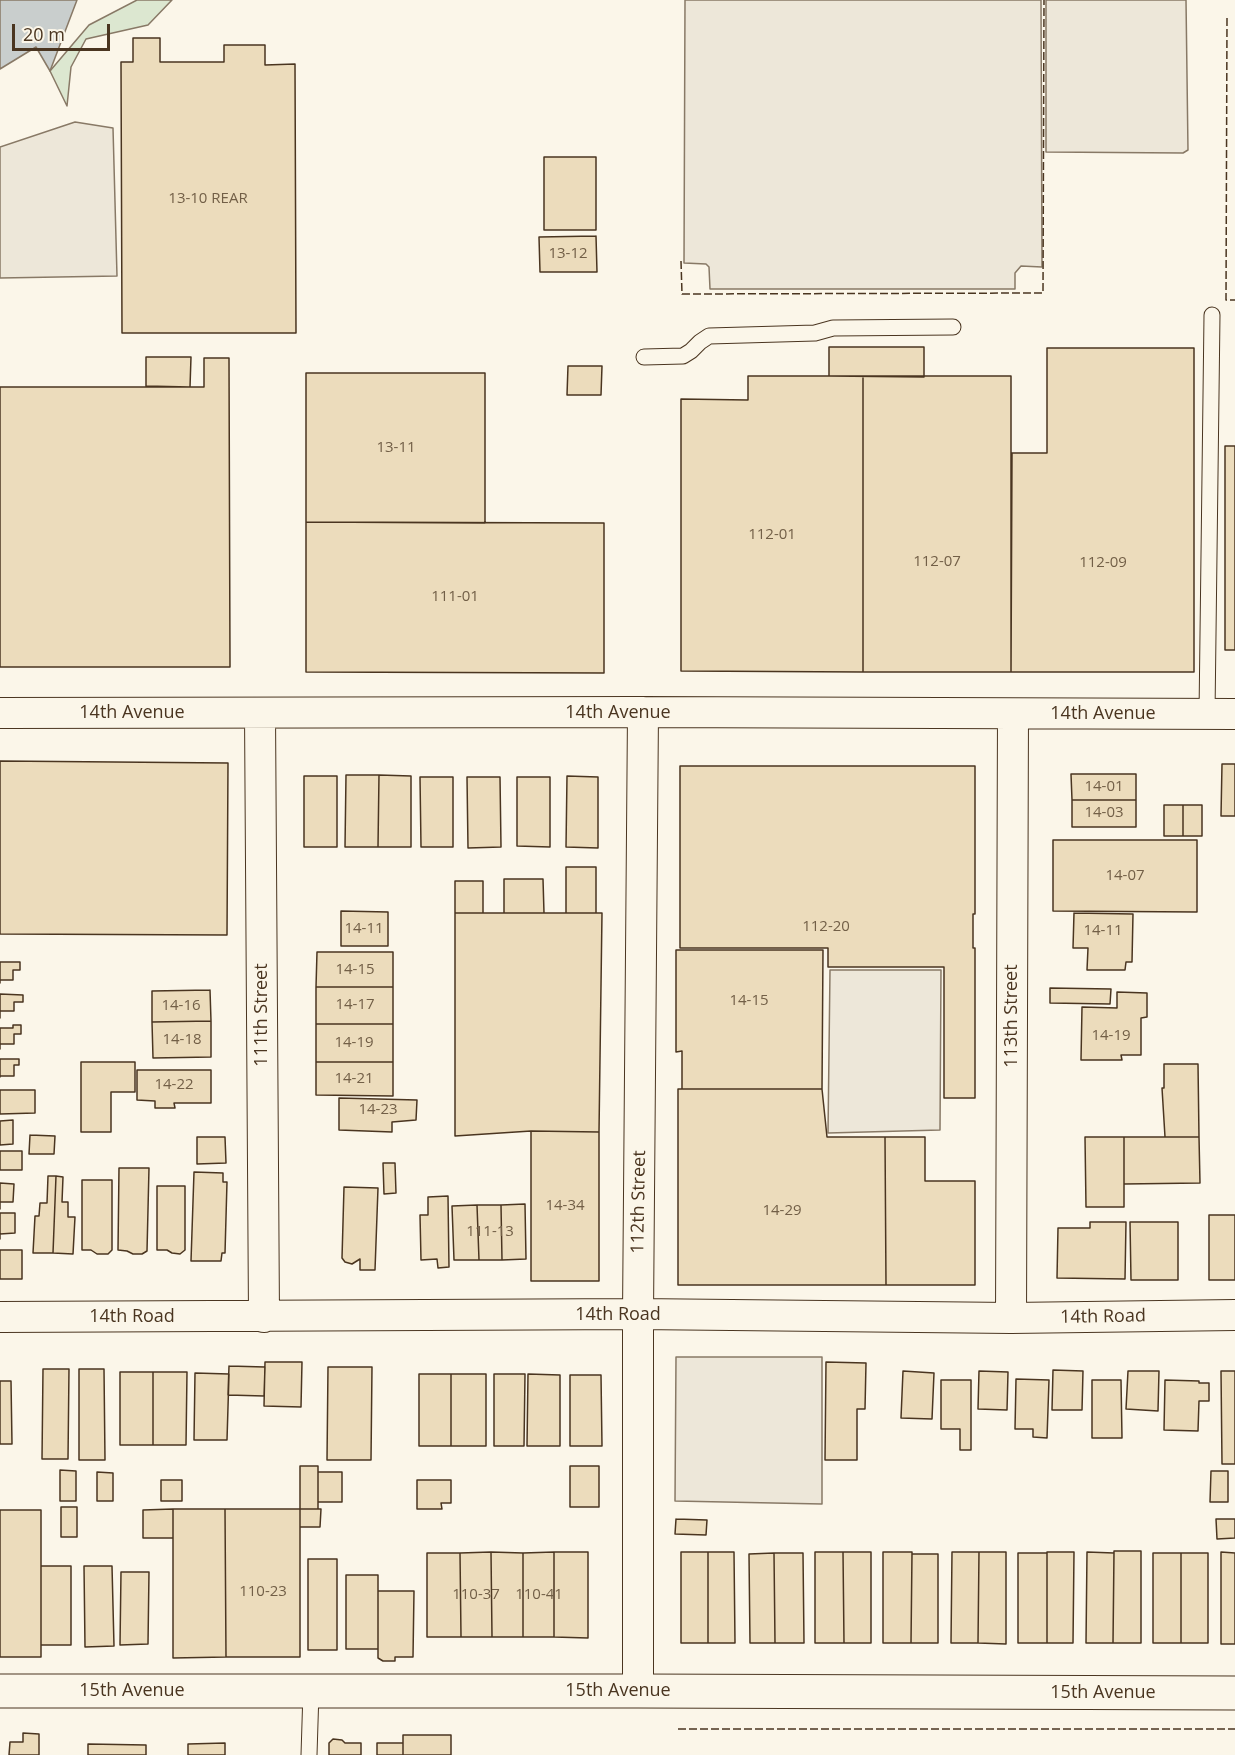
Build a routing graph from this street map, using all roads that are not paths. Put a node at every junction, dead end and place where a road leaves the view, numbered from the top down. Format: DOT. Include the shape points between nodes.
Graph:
graph roads {
  1 [pos="1212,315"];
  2 [pos="953,327"];
  3 [pos="645,357"];
  4 [pos="643,712"];
  5 [pos="0,713"];
  6 [pos="260,713"];
  7 [pos="1013,714"];
  8 [pos="1221,714"];
  9 [pos="638,1314"];
  10 [pos="1235,1315"];
  11 [pos="0,1317"];
  12 [pos="264,1317"];
  13 [pos="1011,1318"];
  14 [pos="0,1691"];
  15 [pos="311,1691"];
  16 [pos="638,1691"];
  17 [pos="1235,1694"];
  18 [pos="309,1755"];
  1 -- 8 [label="lane"];
  2 -- 3 [label="lane" via="833,328 815,333 709,336 683,356"];
  4 -- 6 [label="street, 14th Avenue"];
  4 -- 7 [label="street, 14th Avenue"];
  4 -- 9 [label="street, 112th Street"];
  5 -- 6 [label="street, 14th Avenue"];
  6 -- 12 [label="street, 111th Street"];
  7 -- 8 [label="street, 14th Avenue"];
  7 -- 13 [label="street, 113th Street"];
  9 -- 12 [label="street, 14th Road"];
  9 -- 13 [label="street, 14th Road"];
  9 -- 16 [label="street, 112th Street"];
  10 -- 13 [label="street, 14th Road"];
  11 -- 12 [label="street, 14th Road"];
  14 -- 15 [label="street, 15th Avenue"];
  15 -- 16 [label="street, 15th Avenue"];
  15 -- 18 [label="lane"];
  16 -- 17 [label="street, 15th Avenue"];
}
